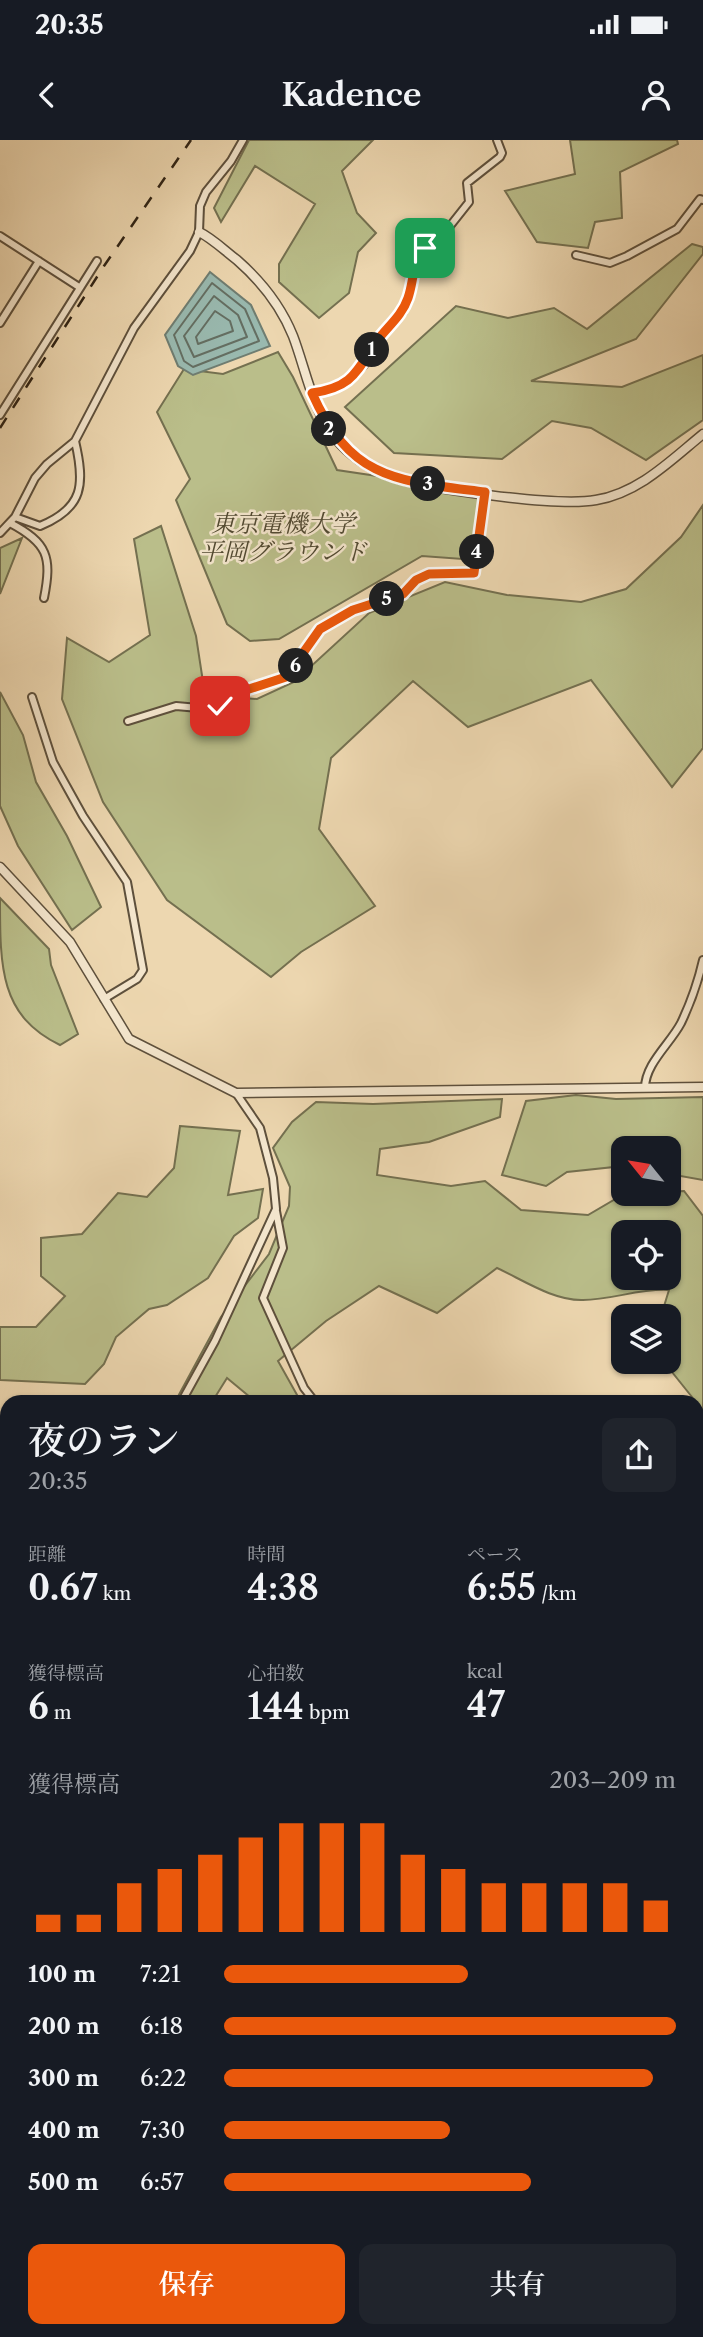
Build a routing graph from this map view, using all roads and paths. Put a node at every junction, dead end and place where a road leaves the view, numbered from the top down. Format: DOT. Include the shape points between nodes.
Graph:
graph roads {
  1 [pos="243,140"];
  2 [pos="497,140"];
  3 [pos="703,200"];
  4 [pos="199,232"];
  5 [pos="0,236"];
  6 [pos="576,255"];
  7 [pos="39,261"];
  8 [pos="97,261"];
  9 [pos="79,287"];
  10 [pos="0,323"];
  11 [pos="312,393"];
  12 [pos="1,412"];
  13 [pos="703,434"];
  14 [pos="75,441"];
  15 [pos="485,492"];
  16 [pos="13,520"];
  17 [pos="0,533"];
  18 [pos="44,598"];
  19 [pos="32,696"];
  20 [pos="128,721"];
  21 [pos="0,867"];
  22 [pos="703,960"];
  23 [pos="104,999"];
  24 [pos="703,1087"];
  25 [pos="645,1088"];
  26 [pos="236,1093"];
  27 [pos="276,1209"];
  28 [pos="185,1395"];
  29 [pos="310,1395"];
  1 -- 4 [label="street" via="206,192"];
  2 -- 11 [label="street" via="500,158 467,183 469,202 419,255 403,312 346,383"];
  3 -- 6 [label="street" via="699,199 677,229 610,264"];
  4 -- 11 [label="street" via="269,293 292,335"];
  4 -- 14 [label="street" via="134,328"];
  5 -- 7 [label="street"];
  7 -- 9 [label="street"];
  7 -- 10 [label="street"];
  8 -- 9 [label="street"];
  9 -- 12 [label="street"];
  11 -- 15 [label="street" via="336,439 372,468 402,480"];
  13 -- 15 [label="street" via="651,476 626,491 597,500 562,503"];
  14 -- 16 [label="street" via="35,478"];
  14 -- 16 [label="street" via="80,481 71,508 40,526"];
  15 -- 20 [label="street" via="474,573 429,574 403,594 353,610 320,629 286,677 246,690 220,706 176,706"];
  16 -- 17 [label="street"];
  16 -- 18 [label="street" via="45,550 49,573"];
  19 -- 23 [label="street" via="53,762 130,892 143,970 137,979"];
  21 -- 23 [label="street" via="71,942"];
  22 -- 25 [label="street" via="692,1000 672,1039 645,1075"];
  23 -- 26 [label="street" via="130,1039"];
  24 -- 25 [label="street"];
  25 -- 26 [label="street"];
  26 -- 27 [label="street" via="260,1128 274,1178"];
  27 -- 28 [label="street"];
  27 -- 29 [label="street" via="283,1248 263,1298"];
}
